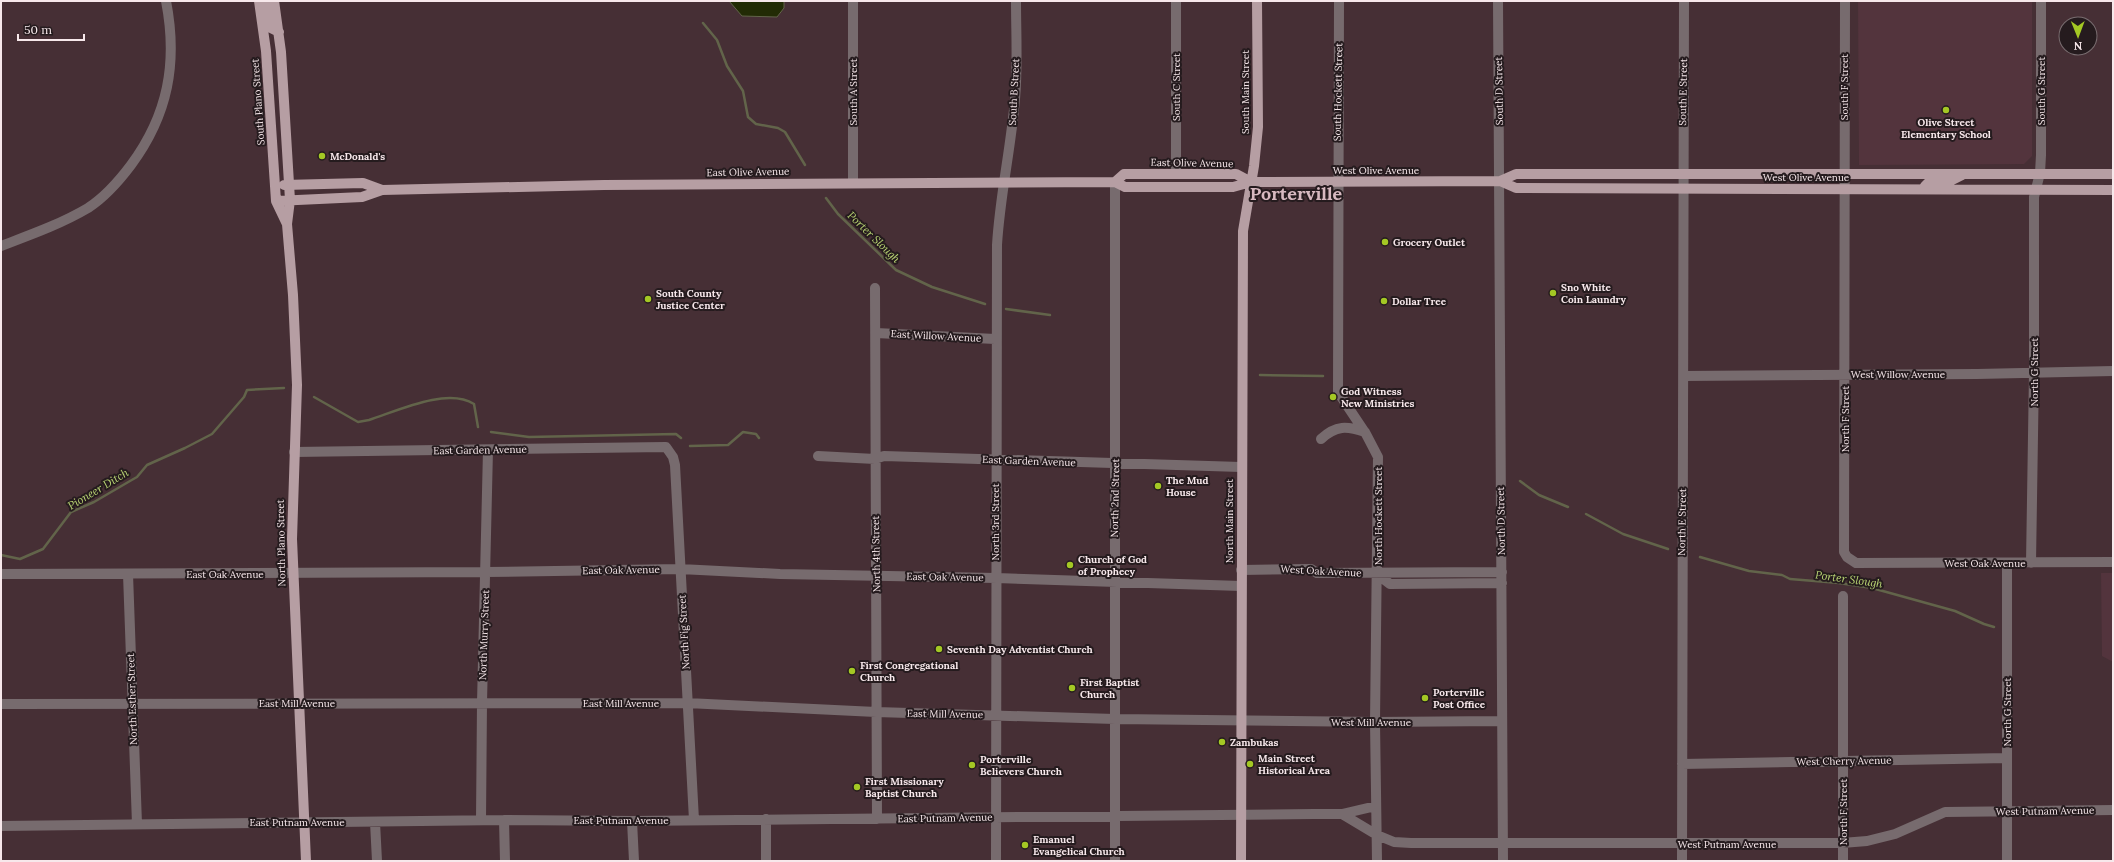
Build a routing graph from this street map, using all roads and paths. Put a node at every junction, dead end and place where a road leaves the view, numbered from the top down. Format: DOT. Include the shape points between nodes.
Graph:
graph roads {
  1 [pos="166,1"];
  2 [pos="259,1"];
  3 [pos="266,1"];
  4 [pos="274,1"];
  5 [pos="853,1"];
  6 [pos="1016,1"];
  7 [pos="1176,1"];
  8 [pos="1257,1"];
  9 [pos="1339,1"];
  10 [pos="1498,1"];
  11 [pos="1684,1"];
  12 [pos="1845,1"];
  13 [pos="2041,1"];
  14 [pos="279,32"];
  15 [pos="1176,174"];
  16 [pos="1844,174"];
  17 [pos="1966,174"];
  18 [pos="2113,174"];
  19 [pos="1500,181"];
  20 [pos="2038,181"];
  21 [pos="1115,182"];
  22 [pos="1251,182"];
  23 [pos="1337,182"];
  24 [pos="1682,182"];
  25 [pos="854,183"];
  26 [pos="1003,183"];
  27 [pos="289,185"];
  28 [pos="275,186"];
  29 [pos="1844,189"];
  30 [pos="1925,189"];
  31 [pos="382,190"];
  32 [pos="2113,190"];
  33 [pos="290,200"];
  34 [pos="276,201"];
  35 [pos="287,224"];
  36 [pos="1,246"];
  37 [pos="875,288"];
  38 [pos="876,333"];
  39 [pos="995,338"];
  40 [pos="2113,371"];
  41 [pos="2034,372"];
  42 [pos="1846,374"];
  43 [pos="1684,376"];
  44 [pos="1365,432"];
  45 [pos="1320,439"];
  46 [pos="666,447"];
  47 [pos="488,450"];
  48 [pos="294,452"];
  49 [pos="818,456"];
  50 [pos="875,459"];
  51 [pos="995,460"];
  52 [pos="1115,464"];
  53 [pos="1241,467"];
  54 [pos="2113,562"];
  55 [pos="1856,563"];
  56 [pos="2007,563"];
  57 [pos="2031,563"];
  58 [pos="680,569"];
  59 [pos="1241,570"];
  60 [pos="486,572"];
  61 [pos="1502,572"];
  62 [pos="293,573"];
  63 [pos="1,574"];
  64 [pos="128,574"];
  65 [pos="1377,574"];
  66 [pos="877,576"];
  67 [pos="996,578"];
  68 [pos="1114,582"];
  69 [pos="1502,583"];
  70 [pos="1241,586"];
  71 [pos="1843,596"];
  72 [pos="299,703"];
  73 [pos="482,703"];
  74 [pos="688,703"];
  75 [pos="1,704"];
  76 [pos="132,705"];
  77 [pos="876,712"];
  78 [pos="997,715"];
  79 [pos="1115,719"];
  80 [pos="1501,721"];
  81 [pos="1241,722"];
  82 [pos="1376,722"];
  83 [pos="2007,758"];
  84 [pos="1843,762"];
  85 [pos="1682,764"];
  86 [pos="1376,806"];
  87 [pos="2113,810"];
  88 [pos="2007,811"];
  89 [pos="1115,814"];
  90 [pos="1241,814"];
  91 [pos="1342,814"];
  92 [pos="996,818"];
  93 [pos="766,819"];
  94 [pos="876,819"];
  95 [pos="481,820"];
  96 [pos="504,820"];
  97 [pos="694,820"];
  98 [pos="632,821"];
  99 [pos="304,822"];
  100 [pos="375,822"];
  101 [pos="137,824"];
  102 [pos="1,826"];
  103 [pos="1377,835"];
  104 [pos="1503,843"];
  105 [pos="1842,843"];
  106 [pos="1682,844"];
  107 [pos="306,861"];
  108 [pos="377,861"];
  109 [pos="506,861"];
  110 [pos="634,861"];
  111 [pos="766,861"];
  112 [pos="996,861"];
  113 [pos="1115,861"];
  114 [pos="1241,861"];
  115 [pos="1377,861"];
  116 [pos="1503,861"];
  117 [pos="1682,861"];
  118 [pos="1843,861"];
  119 [pos="2006,861"];
  1 -- 36 [label="street" via="170,48 169,82 162,110 145,146 117,183 88,208 37,233"];
  2 -- 28 [label="main road, South Plano Street" via="266,51"];
  3 -- 14 [label="main road" via="271,28"];
  4 -- 14 [label="main road"];
  5 -- 25 [label="street, South A Street"];
  6 -- 26 [label="street, South B Street" via="1015,97 1009,157"];
  7 -- 15 [label="street, South C Street"];
  8 -- 22 [label="main road, South Main Street" via="1258,127"];
  9 -- 23 [label="street, South Hockett Street"];
  10 -- 19 [label="street, South D Street"];
  11 -- 24 [label="street, South E Street"];
  12 -- 16 [label="street, South F Street"];
  13 -- 20 [label="street, South G Street"];
  14 -- 27 [label="main road"];
  15 -- 21 [label="main road, East Olive Avenue" via="1124,174"];
  15 -- 22 [label="main road, East Olive Avenue" via="1236,174"];
  16 -- 17 [label="main road, West Olive Avenue"];
  16 -- 24 [label="main road, West Olive Avenue"];
  16 -- 29 [label="street, North F Street"];
  17 -- 20 [label="main road, West Olive Avenue"];
  17 -- 30 [label="main road" via="1948,182 1929,182"];
  18 -- 20 [label="main road, West Olive Avenue"];
  19 -- 23 [label="main road, West Olive Avenue"];
  19 -- 24 [label="main road, West Olive Avenue" via="1516,188"];
  19 -- 24 [label="main road, West Olive Avenue" via="1516,174"];
  19 -- 61 [label="street, North D Street" via="1499,399"];
  20 -- 30 [label="main road, West Olive Avenue"];
  20 -- 32 [label="main road, West Olive Avenue"];
  20 -- 41 [label="street, North G Street" via="2034,197"];
  21 -- 22 [label="main road, East Olive Avenue" via="1125,188 1233,187"];
  21 -- 26 [label="main road, East Olive Avenue"];
  21 -- 52 [label="street, North 2nd Street"];
  22 -- 23 [label="main road, West Olive Avenue"];
  22 -- 53 [label="main road, North Main Street" via="1243,231"];
  23 -- 44 [label="street, North Hockett Street" via="1338,392"];
  24 -- 29 [label="main road, West Olive Avenue"];
  24 -- 43 [label="street, North E Street"];
  25 -- 26 [label="main road, East Olive Avenue"];
  25 -- 31 [label="main road, East Olive Avenue"];
  26 -- 39 [label="street, North 3rd Street" via="997,244"];
  27 -- 28 [label="main road, East Olive Avenue"];
  27 -- 31 [label="main road, East Olive Avenue" via="363,183"];
  27 -- 33 [label="main road"];
  28 -- 34 [label="main road, South Plano Street"];
  29 -- 30 [label="main road, West Olive Avenue"];
  29 -- 42 [label="street, North F Street"];
  31 -- 33 [label="main road, East Olive Avenue" via="362,197"];
  33 -- 34 [label="main road, East Olive Avenue"];
  33 -- 35 [label="main road, North Plano Street"];
  34 -- 35 [label="main road, North Plano Street"];
  35 -- 48 [label="main road, North Plano Street" via="296,364"];
  37 -- 38 [label="street, North 4th Street"];
  38 -- 39 [label="street, East Willow Avenue"];
  38 -- 50 [label="street, North 4th Street"];
  39 -- 51 [label="street, North 3rd Street"];
  40 -- 41 [label="street, West Willow Avenue"];
  41 -- 42 [label="street, West Willow Avenue"];
  41 -- 57 [label="street, North G Street"];
  42 -- 43 [label="street, West Willow Avenue"];
  42 -- 55 [label="street, North F Street" via="1844,552"];
  43 -- 85 [label="street, North E Street" via="1681,558"];
  44 -- 45 [label="street" via="1342,426 1329,431"];
  44 -- 65 [label="street, North Hockett Street" via="1378,457"];
  46 -- 47 [label="street, East Garden Avenue"];
  46 -- 58 [label="street, North Fig Street" via="673,457 675,466"];
  47 -- 48 [label="street, East Garden Avenue"];
  47 -- 60 [label="street, North Murry Street"];
  48 -- 62 [label="main road, North Plano Street"];
  49 -- 50 [label="street, East Garden Avenue"];
  50 -- 51 [label="street, East Garden Avenue" via="884,456"];
  50 -- 66 [label="street, North 4th Street"];
  51 -- 52 [label="street, East Garden Avenue"];
  51 -- 67 [label="street, North 3rd Street"];
  52 -- 53 [label="street, East Garden Avenue"];
  52 -- 68 [label="street, North 2nd Street"];
  53 -- 59 [label="main road, North Main Street"];
  54 -- 57 [label="street, West Oak Avenue"];
  55 -- 56 [label="street, West Oak Avenue"];
  56 -- 57 [label="street, West Oak Avenue"];
  56 -- 83 [label="street, North G Street"];
  58 -- 60 [label="street, East Oak Avenue"];
  58 -- 66 [label="street, East Oak Avenue"];
  58 -- 74 [label="street, North Fig Street"];
  59 -- 65 [label="street, West Oak Avenue" via="1312,569 1317,573"];
  59 -- 70 [label="main road, North Main Street"];
  60 -- 62 [label="street, East Oak Avenue"];
  60 -- 73 [label="street, North Murry Street"];
  61 -- 65 [label="street, West Oak Avenue"];
  61 -- 69 [label="street, North D Street"];
  62 -- 64 [label="street, East Oak Avenue"];
  62 -- 72 [label="main road, North Plano Street"];
  63 -- 64 [label="street, East Oak Avenue"];
  64 -- 76 [label="street, North Esther Street"];
  65 -- 69 [label="street" via="1390,584"];
  65 -- 82 [label="street, North Hockett Street"];
  66 -- 67 [label="street, East Oak Avenue"];
  66 -- 77 [label="street, North 4th Street"];
  67 -- 68 [label="street, East Oak Avenue"];
  67 -- 78 [label="street, North 3rd Street"];
  68 -- 70 [label="street, East Oak Avenue"];
  68 -- 79 [label="street, North 2nd Street"];
  69 -- 80 [label="street, North D Street"];
  70 -- 81 [label="main road, North Main Street"];
  71 -- 84 [label="street, North F Street"];
  72 -- 73 [label="street, East Mill Avenue"];
  72 -- 76 [label="street, East Mill Avenue"];
  72 -- 99 [label="main road, North Plano Street"];
  73 -- 74 [label="street, East Mill Avenue"];
  73 -- 95 [label="street, North Murry Street"];
  74 -- 77 [label="street, East Mill Avenue"];
  74 -- 97 [label="street, North Fig Street"];
  75 -- 76 [label="street, East Mill Avenue"];
  76 -- 101 [label="street, North Esther Street"];
  77 -- 78 [label="street, East Mill Avenue"];
  77 -- 94 [label="street, North 4th Street"];
  78 -- 79 [label="street, East Mill Avenue"];
  78 -- 92 [label="street, North 3rd Street"];
  79 -- 81 [label="street, East Mill Avenue"];
  79 -- 89 [label="street, North 2nd Street"];
  80 -- 82 [label="street, West Mill Avenue"];
  80 -- 104 [label="street, North D Street"];
  81 -- 82 [label="street, West Mill Avenue"];
  81 -- 90 [label="main road, North Main Street"];
  82 -- 86 [label="street, North Hockett Street"];
  83 -- 84 [label="street, West Cherry Avenue"];
  83 -- 88 [label="street, North G Street"];
  84 -- 85 [label="street, West Cherry Avenue"];
  84 -- 105 [label="street, North F Street"];
  85 -- 106 [label="street, North E Street"];
  86 -- 91 [label="street"];
  86 -- 103 [label="street, North Hockett Street"];
  87 -- 88 [label="street, West Putnam Avenue"];
  88 -- 105 [label="street, West Putnam Avenue" via="1945,812 1895,834 1867,841"];
  88 -- 119 [label="street, North G Street"];
  89 -- 90 [label="street, East Putnam Avenue"];
  89 -- 92 [label="street, East Putnam Avenue"];
  89 -- 113 [label="street, North 2nd Street"];
  90 -- 91 [label="street"];
  90 -- 114 [label="main road, North Main Street"];
  91 -- 103 [label="street, West Putnam Avenue"];
  92 -- 94 [label="street, East Putnam Avenue"];
  92 -- 112 [label="street, North 3rd Street"];
  93 -- 94 [label="street, East Putnam Avenue"];
  93 -- 97 [label="street, East Putnam Avenue"];
  93 -- 111 [label="street"];
  95 -- 96 [label="street, East Putnam Avenue"];
  95 -- 100 [label="street, East Putnam Avenue"];
  96 -- 98 [label="street, East Putnam Avenue"];
  96 -- 109 [label="street"];
  97 -- 98 [label="street, East Putnam Avenue"];
  98 -- 110 [label="street"];
  99 -- 100 [label="street, East Putnam Avenue"];
  99 -- 101 [label="street, East Putnam Avenue"];
  99 -- 107 [label="main road, North Plano Street"];
  100 -- 108 [label="street"];
  101 -- 102 [label="street, East Putnam Avenue"];
  103 -- 104 [label="street, West Putnam Avenue" via="1394,842 1411,844"];
  103 -- 115 [label="street, North Hockett Street"];
  104 -- 106 [label="street, West Putnam Avenue"];
  104 -- 116 [label="street, North D Street"];
  105 -- 106 [label="street, West Putnam Avenue"];
  105 -- 118 [label="street, North F Street"];
  106 -- 117 [label="street, North E Street"];
}
